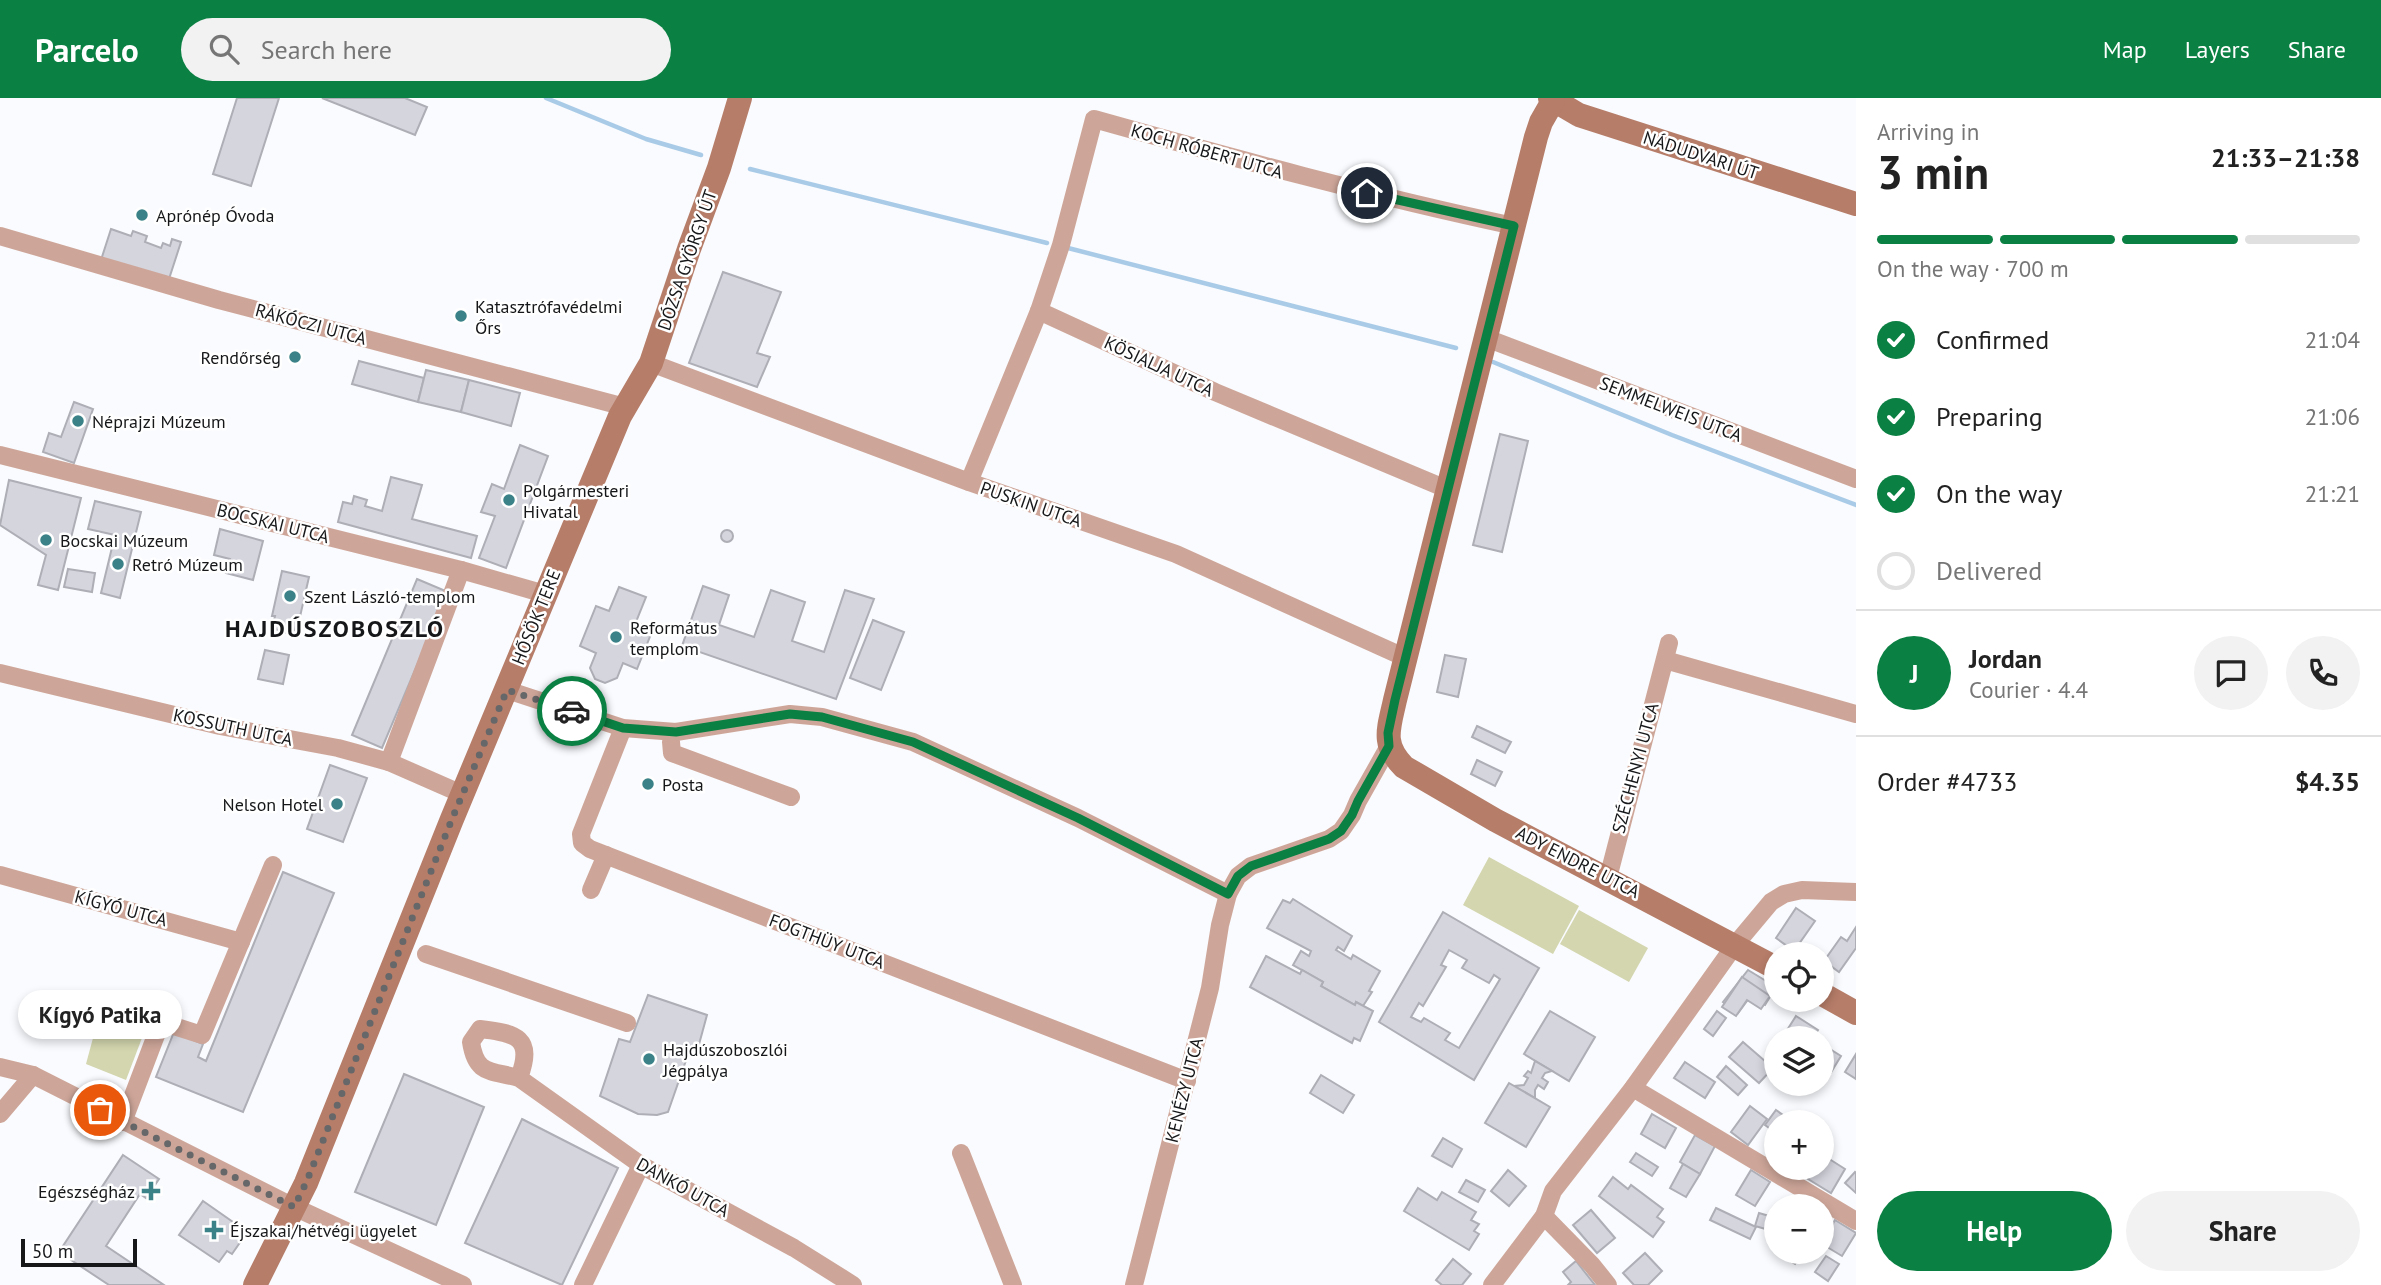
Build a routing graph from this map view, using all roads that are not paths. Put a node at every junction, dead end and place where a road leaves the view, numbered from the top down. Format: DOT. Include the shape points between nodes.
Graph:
graph roads {
  1 [pos="740,98"];
  2 [pos="1551,99"];
  3 [pos="1856,204"];
  4 [pos="1514,226"];
  5 [pos="0,236"];
  6 [pos="1039,312"];
  7 [pos="1486,338"];
  8 [pos="651,363"];
  9 [pos="622,411"];
  10 [pos="0,455"];
  11 [pos="1856,479"];
  12 [pos="969,482"];
  13 [pos="1449,490"];
  14 [pos="461,570"];
  15 [pos="545,594"];
  16 [pos="1406,658"];
  17 [pos="0,673"];
  18 [pos="507,690"];
  19 [pos="1856,714"];
  20 [pos="623,728"];
  21 [pos="671,742"];
  22 [pos="1389,746"];
  23 [pos="389,762"];
  24 [pos="462,794"];
  25 [pos="791,797"];
  26 [pos="608,856"];
  27 [pos="273,865"];
  28 [pos="0,874"];
  29 [pos="1608,877"];
  30 [pos="591,890"];
  31 [pos="1856,892"];
  32 [pos="1228,894"];
  33 [pos="241,942"];
  34 [pos="1735,945"];
  35 [pos="426,954"];
  36 [pos="1764,961"];
  37 [pos="1834,1001"];
  38 [pos="1856,1013"];
  39 [pos="627,1023"];
  40 [pos="0,1067"];
  41 [pos="33,1074"];
  42 [pos="519,1078"];
  43 [pos="1187,1081"];
  44 [pos="1633,1088"];
  45 [pos="0,1115"];
  46 [pos="123,1122"];
  47 [pos="961,1153"];
  48 [pos="641,1165"];
  49 [pos="294,1207"];
  50 [pos="1544,1216"];
  51 [pos="1856,1221"];
  52 [pos="255,1285"];
  53 [pos="463,1285"];
  54 [pos="583,1285"];
  55 [pos="853,1285"];
  56 [pos="1013,1285"];
  57 [pos="1134,1285"];
  58 [pos="1492,1285"];
  59 [pos="1608,1285"];
  1 -- 8 [label="main road, DÓZSA GYÖRGY ÚT"];
  2 -- 3 [label="main road, NÁDUDVARI ÚT" via="1594,121"];
  2 -- 4 [label="main road" via="1536,137"];
  4 -- 6 [label="street, KOCH RÓBERT UTCA" via="1318,181 1094,119"];
  4 -- 7 [label="main road"];
  5 -- 9 [label="street, RÁKÓCZI UTCA"];
  6 -- 12 [label="street"];
  6 -- 13 [label="street, KÖSIALJA UTCA" via="1214,392"];
  7 -- 11 [label="street, SEMMELWEIS UTCA"];
  7 -- 13 [label="main road"];
  8 -- 9 [label="main road, DÓZSA GYÖRGY ÚT"];
  8 -- 12 [label="street, PUSKIN UTCA"];
  9 -- 15 [label="main road, HŐSÖK TERE"];
  10 -- 14 [label="street, BOCSKAI UTCA"];
  12 -- 16 [label="street, PUSKIN UTCA" via="1176,554"];
  13 -- 16 [label="main road"];
  14 -- 15 [label="street, BOCSKAI UTCA"];
  14 -- 23 [label="street"];
  15 -- 18 [label="main road, HŐSÖK TERE"];
  16 -- 22 [label="main road"];
  17 -- 23 [label="street, KOSSUTH UTCA"];
  18 -- 20 [label="street"];
  18 -- 24 [label="main road, HŐSÖK TERE"];
  19 -- 29 [label="street, SZÉCHENYI UTCA" via="1667,651"];
  20 -- 26 [label="street, FOGTHÜY UTCA" via="581,834 582,843"];
  20 -- 32 [label="street" via="676,732 790,714 826,718 913,742"];
  21 -- 25 [label="street" via="672,753"];
  22 -- 29 [label="main road, ADY ENDRE UTCA" via="1404,767"];
  22 -- 32 [label="street" via="1341,831 1251,866 1238,876"];
  23 -- 24 [label="street, KOSSUTH UTCA"];
  24 -- 49 [label="main road, HŐSÖK TERE"];
  26 -- 30 [label="street"];
  26 -- 43 [label="street, FOGTHÜY UTCA"];
  27 -- 33 [label="street"];
  28 -- 33 [label="street, KÍGYÓ UTCA"];
  29 -- 34 [label="main road, ADY ENDRE UTCA"];
  31 -- 34 [label="street" via="1784,894"];
  32 -- 43 [label="street, KENÉZY UTCA"];
  33 -- 46 [label="street" via="202,1035 161,1022"];
  34 -- 36 [label="main road, ADY ENDRE UTCA"];
  34 -- 44 [label="street"];
  35 -- 39 [label="street"];
  37 -- 38 [label="main road"];
  40 -- 41 [label="street"];
  41 -- 45 [label="street"];
  41 -- 46 [label="street"];
  42 -- 48 [label="street, DANKÓ UTCA"];
  43 -- 57 [label="street, KENÉZY UTCA"];
  44 -- 50 [label="street" via="1553,1191"];
  44 -- 51 [label="street"];
  46 -- 49 [label="street"];
  47 -- 56 [label="street"];
  48 -- 54 [label="street"];
  48 -- 55 [label="street, DANKÓ UTCA"];
  49 -- 52 [label="main road, HŐSÖK TERE"];
  49 -- 53 [label="street"];
  50 -- 58 [label="street"];
  50 -- 59 [label="street"];
}
